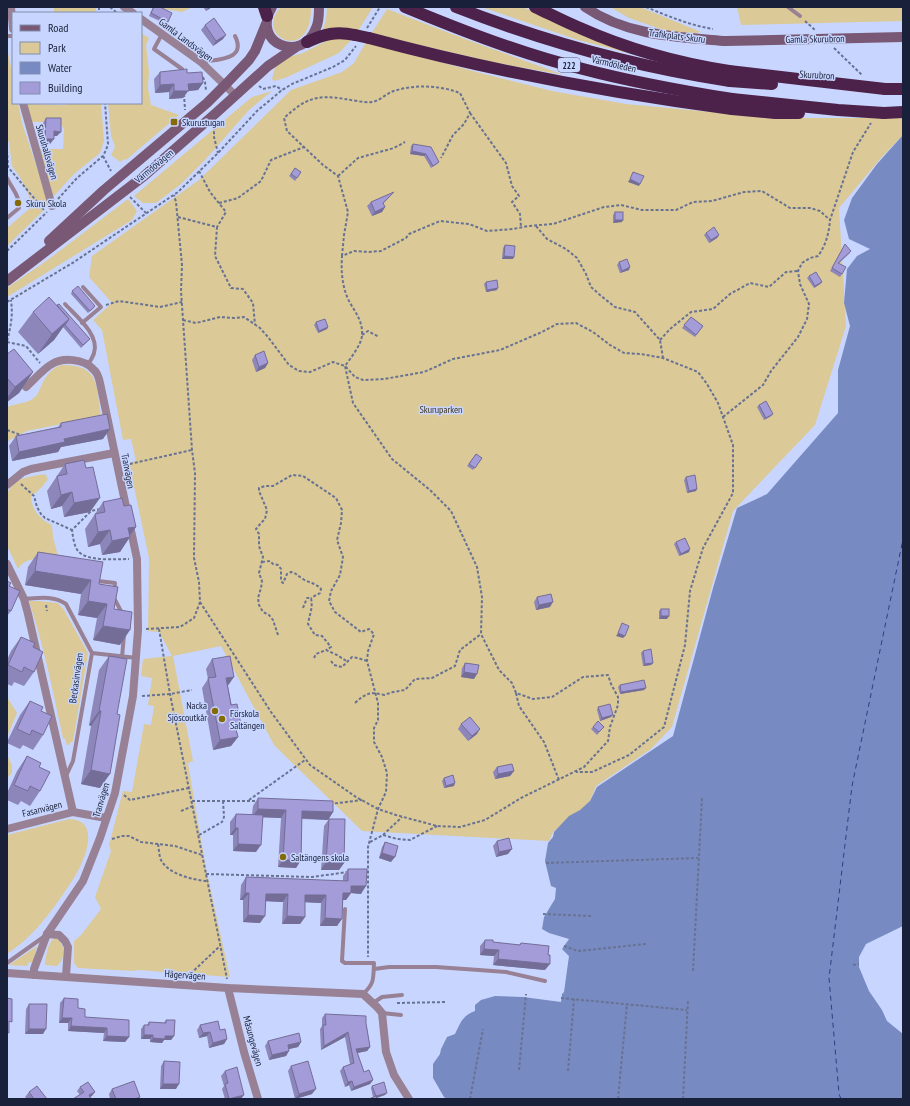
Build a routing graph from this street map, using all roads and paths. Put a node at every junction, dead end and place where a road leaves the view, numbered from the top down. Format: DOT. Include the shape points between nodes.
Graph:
graph roads {
  1 [pos="319,7"];
  2 [pos="380,7"];
  3 [pos="456,7"];
  4 [pos="536,7"];
  5 [pos="585,7"];
  6 [pos="646,7"];
  7 [pos="788,7"];
  8 [pos="409,9"];
  9 [pos="267,13"];
  10 [pos="800,16"];
  11 [pos="142,20"];
  12 [pos="719,31"];
  13 [pos="162,34"];
  14 [pos="235,36"];
  15 [pos="362,36"];
  16 [pos="903,37"];
  17 [pos="726,41"];
  18 [pos="302,45"];
  19 [pos="201,62"];
  20 [pos="182,69"];
  21 [pos="730,76"];
  22 [pos="225,85"];
  23 [pos="903,89"];
  24 [pos="282,90"];
  25 [pos="184,91"];
  26 [pos="254,91"];
  27 [pos="235,95"];
  28 [pos="23,104"];
  29 [pos="105,104"];
  30 [pos="732,104"];
  31 [pos="186,112"];
  32 [pos="903,112"];
  33 [pos="470,113"];
  34 [pos="214,129"];
  35 [pos="405,142"];
  36 [pos="304,147"];
  37 [pos="7,150"];
  38 [pos="218,153"];
  39 [pos="441,158"];
  40 [pos="200,171"];
  41 [pos="112,173"];
  42 [pos="338,176"];
  43 [pos="7,178"];
  44 [pos="174,195"];
  45 [pos="130,197"];
  46 [pos="219,203"];
  47 [pos="52,206"];
  48 [pos="46,213"];
  49 [pos="146,213"];
  50 [pos="178,217"];
  51 [pos="7,218"];
  52 [pos="830,220"];
  53 [pos="536,226"];
  54 [pos="217,227"];
  55 [pos="521,227"];
  56 [pos="829,230"];
  57 [pos="342,256"];
  58 [pos="798,271"];
  59 [pos="7,281"];
  60 [pos="83,287"];
  61 [pos="12,300"];
  62 [pos="7,302"];
  63 [pos="182,302"];
  64 [pos="65,304"];
  65 [pos="101,307"];
  66 [pos="183,320"];
  67 [pos="82,323"];
  68 [pos="255,324"];
  69 [pos="362,334"];
  70 [pos="379,337"];
  71 [pos="660,340"];
  72 [pos="7,341"];
  73 [pos="663,358"];
  74 [pos="88,365"];
  75 [pos="344,366"];
  76 [pos="45,370"];
  77 [pos="26,387"];
  78 [pos="723,417"];
  79 [pos="7,430"];
  80 [pos="24,436"];
  81 [pos="192,450"];
  82 [pos="114,453"];
  83 [pos="117,467"];
  84 [pos="14,478"];
  85 [pos="7,485"];
  86 [pos="125,505"];
  87 [pos="106,507"];
  88 [pos="72,530"];
  89 [pos="137,559"];
  90 [pos="262,562"];
  91 [pos="7,564"];
  92 [pos="98,581"];
  93 [pos="311,598"];
  94 [pos="24,599"];
  95 [pos="200,602"];
  96 [pos="303,608"];
  97 [pos="123,616"];
  98 [pos="125,628"];
  99 [pos="159,629"];
  100 [pos="142,630"];
  101 [pos="481,634"];
  102 [pos="278,635"];
  103 [pos="326,650"];
  104 [pos="92,653"];
  105 [pos="122,656"];
  106 [pos="137,658"];
  107 [pos="314,658"];
  108 [pos="367,661"];
  109 [pos="331,662"];
  110 [pos="348,662"];
  111 [pos="192,690"];
  112 [pos="516,692"];
  113 [pos="375,693"];
  114 [pos="170,694"];
  115 [pos="133,696"];
  116 [pos="355,703"];
  117 [pos="306,760"];
  118 [pos="575,772"];
  119 [pos="66,777"];
  120 [pos="559,780"];
  121 [pos="189,788"];
  122 [pos="115,793"];
  123 [pos="702,798"];
  124 [pos="362,800"];
  125 [pos="192,801"];
  126 [pos="223,801"];
  127 [pos="248,801"];
  128 [pos="263,801"];
  129 [pos="325,804"];
  130 [pos="193,806"];
  131 [pos="378,809"];
  132 [pos="181,811"];
  133 [pos="73,812"];
  134 [pos="402,817"];
  135 [pos="106,818"];
  136 [pos="438,826"];
  137 [pos="7,829"];
  138 [pos="383,835"];
  139 [pos="198,836"];
  140 [pos="112,839"];
  141 [pos="370,842"];
  142 [pos="158,844"];
  143 [pos="202,855"];
  144 [pos="699,858"];
  145 [pos="546,863"];
  146 [pos="351,872"];
  147 [pos="206,874"];
  148 [pos="362,874"];
  149 [pos="368,876"];
  150 [pos="207,881"];
  151 [pos="345,909"];
  152 [pos="543,914"];
  153 [pos="591,916"];
  154 [pos="47,934"];
  155 [pos="646,944"];
  156 [pos="220,946"];
  157 [pos="564,946"];
  158 [pos="7,963"];
  159 [pos="368,963"];
  160 [pos="859,964"];
  161 [pos="853,965"];
  162 [pos="374,969"];
  163 [pos="693,971"];
  164 [pos="7,973"];
  165 [pos="34,975"];
  166 [pos="66,976"];
  167 [pos="187,977"];
  168 [pos="545,981"];
  169 [pos="227,984"];
  170 [pos="363,994"];
  171 [pos="526,994"];
  172 [pos="402,995"];
  173 [pos="561,998"];
  174 [pos="574,999"];
  175 [pos="688,1000"];
  176 [pos="447,1002"];
  177 [pos="626,1004"];
  178 [pos="378,1008"];
  179 [pos="687,1010"];
  180 [pos="401,1015"];
  181 [pos="484,1029"];
  182 [pos="519,1070"];
  183 [pos="568,1071"];
  184 [pos="258,1099"];
  185 [pos="409,1099"];
  186 [pos="470,1099"];
  187 [pos="618,1099"];
  188 [pos="683,1099"];
  1 -- 18 [label="main road" via="316,28"];
  2 -- 15 [label="path"];
  3 -- 21 [label="highway, Värmdöleden / 222" via="535,36 606,56 669,71"];
  4 -- 21 [label="highway" via="623,45 710,68"];
  5 -- 17 [label="main road, Trafikplats Skuru" via="616,24 659,36"];
  6 -- 12 [label="path" via="692,25"];
  7 -- 10 [label="lane"];
  8 -- 30 [label="highway, Värmdöleden / 222" via="522,52 582,69"];
  9 -- 18 [label="main road" via="269,35 275,41 283,46"];
  9 -- 22 [label="main road, Värmdövägen" via="255,51"];
  11 -- 13 [label="street, Gamla Landsvägen"];
  13 -- 19 [label="street, Gamla Landsvägen"];
  13 -- 20 [label="lane" via="154,49"];
  14 -- 19 [label="lane" via="239,44 238,51 229,58"];
  15 -- 18 [label="highway" via="324,34"];
  15 -- 24 [label="path" via="344,60"];
  15 -- 30 [label="highway" via="565,83 676,101"];
  16 -- 17 [label="main road, Gamla Skurubron, bridge"];
  18 -- 27 [label="main road, Värmdövägen" via="274,60"];
  19 -- 22 [label="street, Gamla Landsvägen"];
  21 -- 23 [label="highway, bridge" via="885,90"];
  22 -- 27 [label="street, Gamla Landsvägen"];
  22 -- 59 [label="main road, Värmdövägen" via="104,190"];
  24 -- 26 [label="path" via="276,86 263,89 259,86"];
  24 -- 38 [label="path" via="257,111"];
  25 -- 31 [label="path"];
  27 -- 59 [label="main road, Värmdövägen" via="144,176"];
  28 -- 47 [label="street, Skuruhallsvägen"];
  29 -- 41 [label="path" via="108,144 103,156"];
  30 -- 32 [label="highway, bridge" via="774,113"];
  33 -- 36 [label="path" via="460,93 448,88 417,87 391,92 373,102 335,97 312,98 298,105 284,118 287,131"];
  33 -- 39 [label="path" via="453,135"];
  33 -- 55 [label="path" via="506,163 512,186 519,196 512,202 520,214"];
  34 -- 38 [label="path"];
  35 -- 42 [label="path" via="394,148 358,158"];
  36 -- 42 [label="path"];
  36 -- 46 [label="path" via="271,160 261,181 238,198"];
  37 -- 48 [label="path" via="8,167"];
  38 -- 40 [label="path"];
  40 -- 44 [label="path"];
  40 -- 46 [label="path" via="210,192"];
  42 -- 57 [label="path" via="348,212"];
  43 -- 51 [label="lane" via="20,202 19,208"];
  44 -- 49 [label="path"];
  44 -- 50 [label="path"];
  45 -- 49 [label="path"];
  46 -- 54 [label="path" via="226,212"];
  49 -- 61 [label="path"];
  50 -- 54 [label="path"];
  50 -- 63 [label="path"];
  52 -- 53 [label="path" via="810,208 790,208 762,191 744,192 712,201 693,202 676,210 642,210 621,205 604,207 553,224"];
  53 -- 55 [label="path"];
  53 -- 71 [label="path" via="547,239 577,258 591,287 615,307 635,312"];
  54 -- 68 [label="path" via="215,256 231,288 244,289 252,303"];
  55 -- 57 [label="path" via="487,230 469,224 440,221 409,234 381,251 354,251"];
  56 -- 58 [label="path" via="824,247 818,256 802,263"];
  57 -- 69 [label="path" via="345,291 361,322"];
  58 -- 71 [label="path" via="786,272 769,287 750,282 730,294 713,309 691,312"];
  58 -- 78 [label="path" via="800,284 809,304 807,319 798,337 763,385"];
  60 -- 65 [label="lane"];
  61 -- 62 [label="path"];
  61 -- 72 [label="path" via="12,324"];
  63 -- 65 [label="path" via="160,307 119,301"];
  63 -- 66 [label="path"];
  64 -- 67 [label="lane"];
  65 -- 67 [label="lane"];
  66 -- 68 [label="path" via="196,322 244,316"];
  66 -- 81 [label="path"];
  67 -- 74 [label="lane" via="93,335 95,344 94,354"];
  68 -- 75 [label="path" via="276,346 289,365 299,371 310,372 333,362"];
  69 -- 70 [label="path" via="368,331"];
  69 -- 75 [label="path" via="352,357"];
  71 -- 73 [label="path"];
  72 -- 76 [label="path" via="26,346"];
  73 -- 75 [label="path" via="624,353 576,323 557,324 500,350 453,359 424,372 362,380"];
  73 -- 78 [label="path" via="698,372 718,403"];
  74 -- 76 [label="street" via="61,361"];
  74 -- 82 [label="street, Tranvägen" via="100,383"];
  75 -- 101 [label="path" via="353,403 392,460 452,511 477,567 482,597"];
  76 -- 77 [label="street"];
  78 -- 118 [label="path" via="734,445 733,493 703,548 692,584 685,645 664,727 629,755 592,772"];
  79 -- 80 [label="path"];
  81 -- 83 [label="path"];
  81 -- 95 [label="path" via="195,473 194,558"];
  82 -- 83 [label="street, Tranvägen"];
  82 -- 84 [label="street" via="31,469"];
  83 -- 86 [label="street, Tranvägen"];
  84 -- 85 [label="street"];
  84 -- 88 [label="path" via="34,496 37,508 45,518"];
  86 -- 87 [label="lane"];
  86 -- 89 [label="street, Tranvägen"];
  87 -- 88 [label="path" via="91,511"];
  88 -- 89 [label="path" via="78,550 83,555 104,559"];
  89 -- 106 [label="street, Tranvägen"];
  90 -- 93 [label="path" via="270,561 278,565 281,569 282,583 291,572 317,585 321,589 320,593"];
  90 -- 102 [label="path" via="259,605 273,620"];
  90 -- 108 [label="path" via="263,556 256,529 265,520 267,510 259,488 273,486 292,475 303,476 336,498 342,510 337,540 343,557 340,576 331,591 329,601 335,612 353,627 361,632 369,629 374,634"];
  91 -- 94 [label="street"];
  92 -- 97 [label="lane" via="114,583 114,600"];
  93 -- 96 [label="path" via="307,598"];
  93 -- 103 [label="path" via="313,607 308,624 316,636 322,636 331,647"];
  94 -- 104 [label="lane, Beckasinvägen" via="43,597 59,599 66,604"];
  94 -- 119 [label="street"];
  95 -- 99 [label="path" via="194,618 180,627"];
  95 -- 117 [label="path" via="271,712"];
  98 -- 105 [label="lane"];
  99 -- 100 [label="path"];
  99 -- 114 [label="path"];
  101 -- 112 [label="path" via="499,670 512,682"];
  101 -- 113 [label="path" via="460,650 455,666 432,678 415,679 405,690 384,695"];
  103 -- 107 [label="path" via="316,654"];
  103 -- 110 [label="path"];
  104 -- 105 [label="lane"];
  104 -- 119 [label="lane, Beckasinvägen" via="73,761"];
  105 -- 106 [label="lane"];
  106 -- 115 [label="street, Tranvägen"];
  108 -- 110 [label="path" via="352,657"];
  108 -- 113 [label="path"];
  109 -- 110 [label="path" via="342,667"];
  111 -- 114 [label="path"];
  112 -- 118 [label="path" via="533,698 552,697 583,677 608,675 618,697 608,741 584,767"];
  112 -- 120 [label="path" via="519,706 544,742"];
  113 -- 116 [label="path" via="363,695"];
  113 -- 131 [label="path" via="378,720 374,728 374,742 387,772 386,792"];
  114 -- 115 [label="path"];
  114 -- 121 [label="path"];
  115 -- 122 [label="street, Tranvägen"];
  117 -- 124 [label="path" via="310,766"];
  117 -- 127 [label="path"];
  118 -- 120 [label="path"];
  119 -- 133 [label="street"];
  120 -- 136 [label="path" via="521,798 485,820 460,827"];
  121 -- 122 [label="path" via="130,800"];
  121 -- 125 [label="path"];
  122 -- 135 [label="street, Tranvägen"];
  123 -- 144 [label="path"];
  124 -- 129 [label="path"];
  124 -- 131 [label="path"];
  125 -- 126 [label="path"];
  125 -- 130 [label="path"];
  126 -- 127 [label="path"];
  126 -- 139 [label="path" via="222,822"];
  127 -- 128 [label="path"];
  130 -- 132 [label="path"];
  130 -- 139 [label="path"];
  131 -- 134 [label="path"];
  131 -- 141 [label="path"];
  133 -- 135 [label="street, Fasanvägen"];
  133 -- 137 [label="street, Fasanvägen"];
  134 -- 136 [label="path"];
  134 -- 138 [label="path"];
  135 -- 154 [label="street, Tranvägen" via="83,881"];
  136 -- 138 [label="path" via="410,840"];
  138 -- 141 [label="path"];
  139 -- 143 [label="path"];
  140 -- 142 [label="path" via="129,836 141,842"];
  141 -- 149 [label="path"];
  142 -- 143 [label="path"];
  142 -- 150 [label="path" via="161,860 166,866 184,876"];
  143 -- 147 [label="path"];
  144 -- 145 [label="path"];
  144 -- 163 [label="path"];
  146 -- 147 [label="path" via="312,877"];
  147 -- 150 [label="path"];
  148 -- 149 [label="path"];
  149 -- 159 [label="path"];
  150 -- 156 [label="path"];
  151 -- 159 [label="lane" via="342,961"];
  152 -- 153 [label="path"];
  154 -- 158 [label="lane, Tranvägen"];
  154 -- 165 [label="street, Tranvägen"];
  154 -- 166 [label="street" via="59,935 68,947"];
  155 -- 157 [label="path" via="578,951"];
  156 -- 167 [label="path"];
  156 -- 169 [label="path"];
  159 -- 162 [label="lane" via="374,963"];
  160 -- 161 [label="path"];
  162 -- 168 [label="lane" via="436,967 479,970 506,972"];
  162 -- 170 [label="lane" via="371,986"];
  164 -- 165 [label="street, Hägervägen"];
  165 -- 166 [label="street, Hägervägen"];
  166 -- 169 [label="street, Hägervägen"];
  169 -- 170 [label="street, Hägervägen"];
  169 -- 184 [label="street, Måsungevägen"];
  170 -- 178 [label="street"];
  171 -- 182 [label="path"];
  172 -- 178 [label="lane" via="382,998"];
  173 -- 174 [label="path"];
  174 -- 177 [label="path"];
  174 -- 183 [label="path"];
  175 -- 179 [label="path"];
  176 -- 178 [label="path" via="383,1003"];
  177 -- 179 [label="path"];
  177 -- 187 [label="path"];
  178 -- 180 [label="lane"];
  178 -- 185 [label="street" via="386,1052 394,1076"];
  179 -- 188 [label="path"];
  181 -- 186 [label="path"];
}
